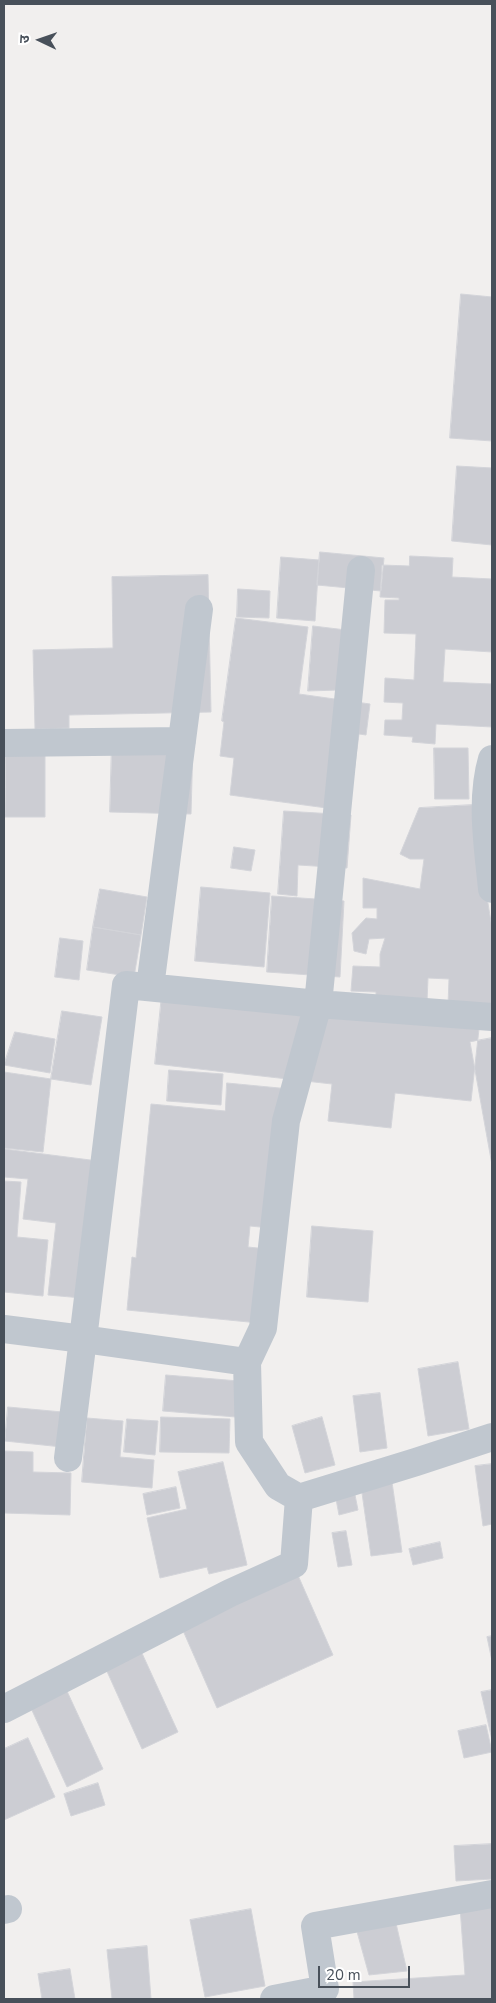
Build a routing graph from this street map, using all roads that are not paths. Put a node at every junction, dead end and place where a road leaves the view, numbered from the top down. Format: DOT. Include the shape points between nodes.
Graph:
graph roads {
  1 [pos="361,570"];
  2 [pos="199,609"];
  3 [pos="182,741"];
  4 [pos="4,743"];
  5 [pos="492,759"];
  6 [pos="492,889"];
  7 [pos="150,987"];
  8 [pos="318,1004"];
  9 [pos="492,1017"];
  10 [pos="4,1329"];
  11 [pos="83,1339"];
  12 [pos="248,1362"];
  13 [pos="492,1437"];
  14 [pos="68,1458"];
  15 [pos="299,1498"];
  16 [pos="4,1709"];
  17 [pos="492,1894"];
  18 [pos="274,1999"];
  1 -- 8 [label="street"];
  2 -- 3 [label="street"];
  3 -- 4 [label="street"];
  3 -- 7 [label="street"];
  5 -- 6 [label="street" via="488,772 486,829"];
  7 -- 8 [label="street"];
  7 -- 11 [label="street" via="126,985"];
  8 -- 9 [label="street"];
  8 -- 12 [label="street" via="286,1122 263,1328"];
  10 -- 11 [label="street"];
  11 -- 12 [label="street"];
  11 -- 14 [label="street"];
  12 -- 15 [label="street" via="250,1442 278,1486"];
  13 -- 15 [label="street"];
  15 -- 16 [label="street" via="294,1564 230,1593"];
  17 -- 18 [label="street" via="315,1926 325,1989"];
}
